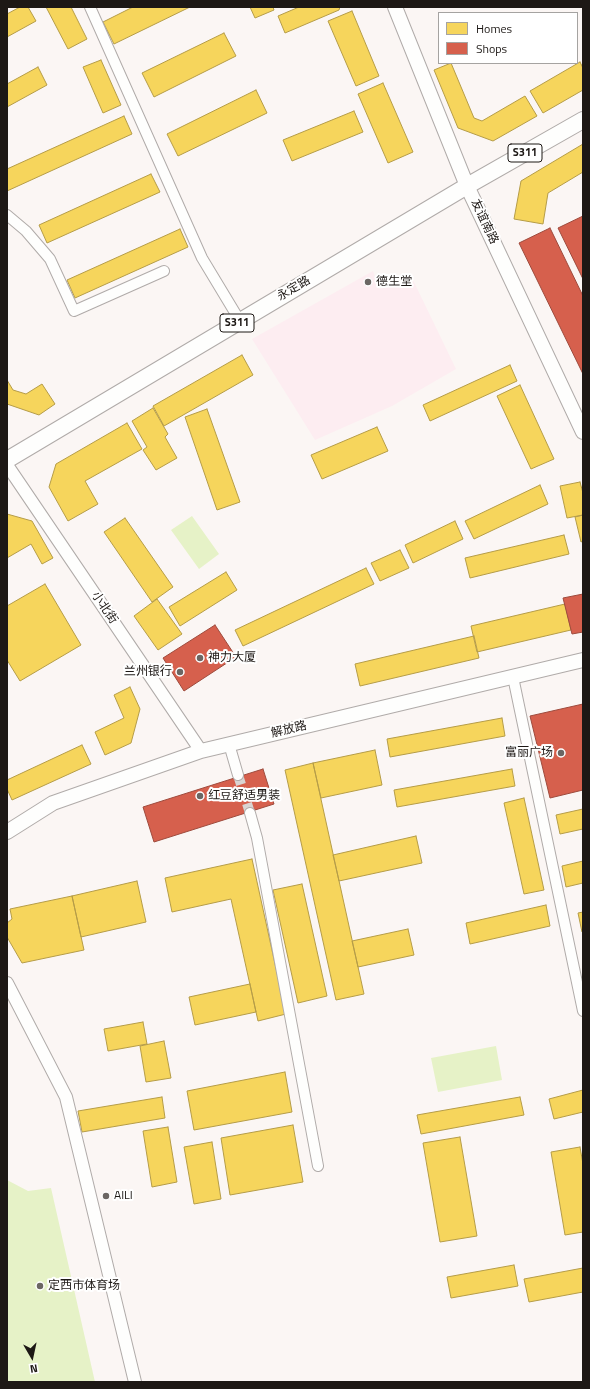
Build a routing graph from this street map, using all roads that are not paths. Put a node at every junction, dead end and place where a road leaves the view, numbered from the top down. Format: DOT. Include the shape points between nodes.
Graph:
graph roads {
  1 [pos="90,7"];
  2 [pos="395,7"];
  3 [pos="583,120"];
  4 [pos="467,186"];
  5 [pos="7,215"];
  6 [pos="164,271"];
  7 [pos="240,321"];
  8 [pos="583,432"];
  9 [pos="7,460"];
  10 [pos="7,465"];
  11 [pos="583,660"];
  12 [pos="513,677"];
  13 [pos="229,744"];
  14 [pos="201,751"];
  15 [pos="238,775"];
  16 [pos="250,813"];
  17 [pos="7,832"];
  18 [pos="7,983"];
  19 [pos="583,1012"];
  20 [pos="318,1166"];
  21 [pos="135,1382"];
  1 -- 7 [label="street" via="202,258"];
  2 -- 4 [label="main road, 友谊南路"];
  3 -- 4 [label="main road, 永定路 / S311"];
  4 -- 7 [label="main road, 永定路 / S311"];
  4 -- 8 [label="main road, 友谊南路"];
  5 -- 6 [label="street" via="26,231 50,259 74,312"];
  7 -- 9 [label="main road, 永定路 / S311"];
  10 -- 14 [label="street, 小北街"];
  11 -- 12 [label="main road, 解放路"];
  12 -- 13 [label="main road, 解放路"];
  12 -- 19 [label="street"];
  13 -- 14 [label="main road, 解放路"];
  13 -- 15 [label="street"];
  14 -- 17 [label="main road, 解放路" via="53,803"];
  16 -- 20 [label="street" via="258,838"];
  18 -- 21 [label="street" via="66,1097"];
}
